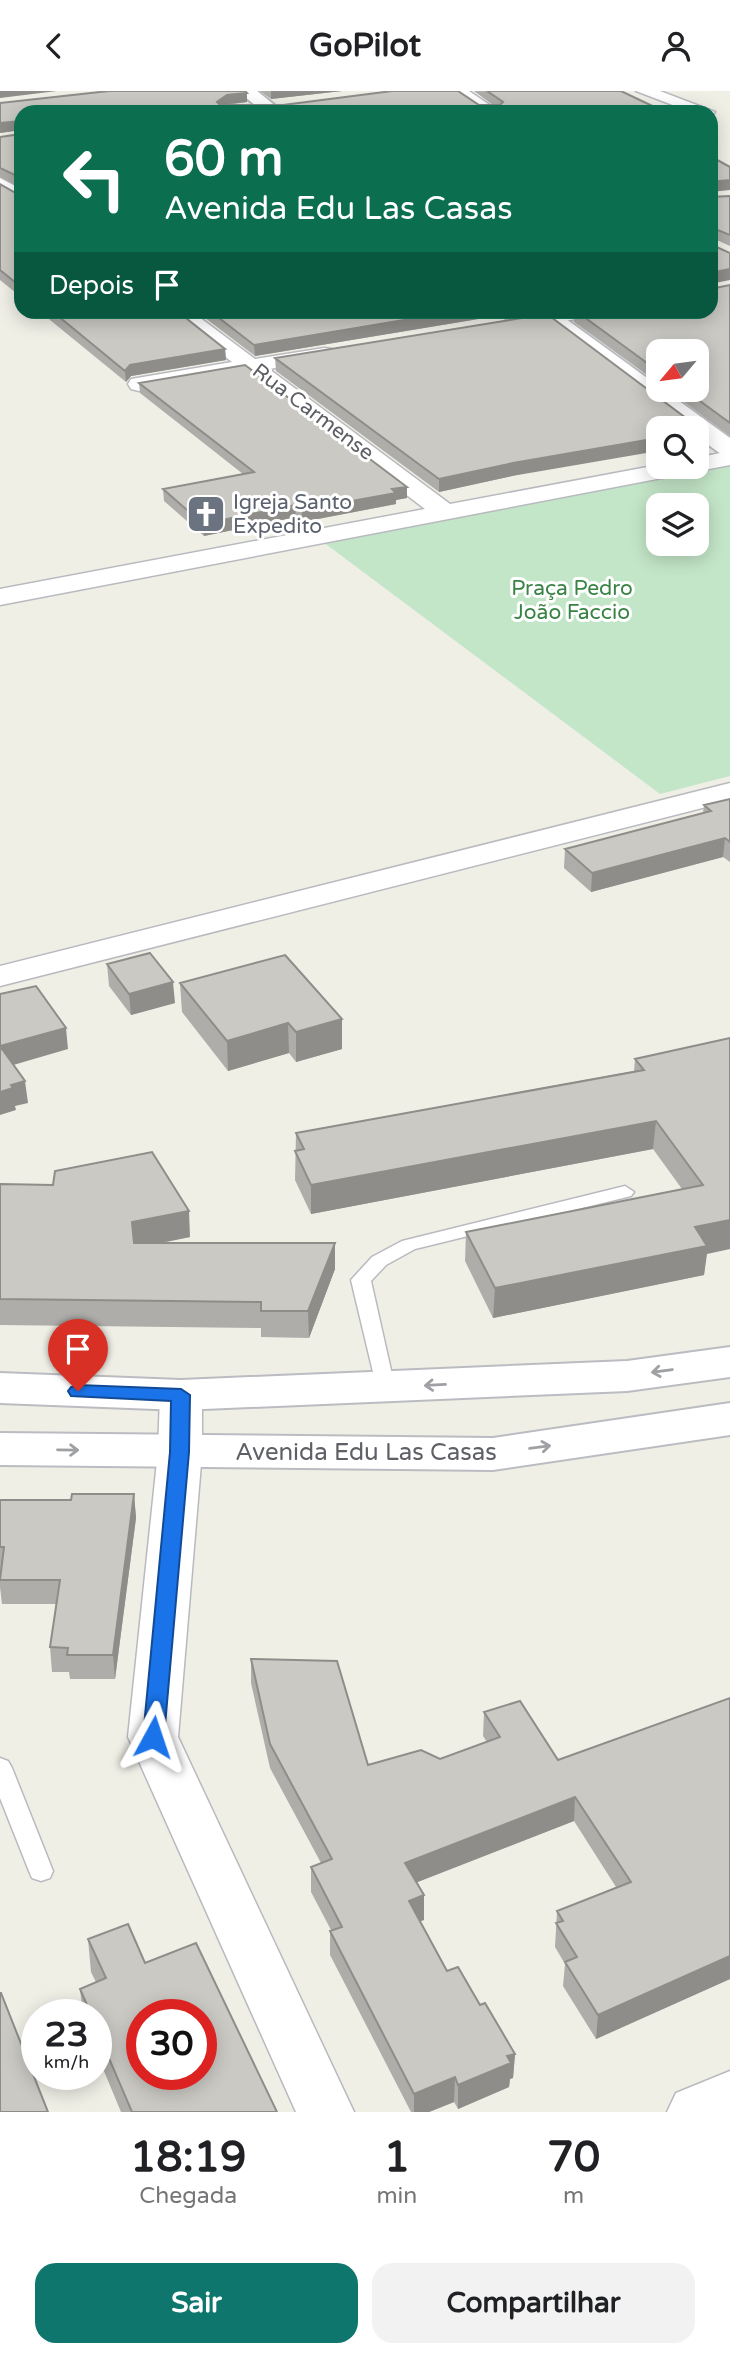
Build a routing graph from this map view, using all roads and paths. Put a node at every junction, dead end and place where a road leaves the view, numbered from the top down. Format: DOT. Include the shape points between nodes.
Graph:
graph roads {
  1 [pos="246,91"];
  2 [pos="457,91"];
  3 [pos="644,91"];
  4 [pos="295,104"];
  5 [pos="264,105"];
  6 [pos="291,105"];
  7 [pos="480,105"];
  8 [pos="682,105"];
  9 [pos="188,319"];
  10 [pos="527,319"];
  11 [pos="550,319"];
  12 [pos="494,327"];
  13 [pos="346,350"];
  14 [pos="252,365"];
  15 [pos="139,384"];
  16 [pos="730,449"];
  17 [pos="730,459"];
  18 [pos="709,463"];
  19 [pos="646,475"];
  20 [pos="447,514"];
  21 [pos="0,597"];
  22 [pos="730,792"];
  23 [pos="0,976"];
  24 [pos="625,1192"];
  25 [pos="730,1362"];
  26 [pos="0,1388"];
  27 [pos="385,1388"];
  28 [pos="181,1395"];
  29 [pos="730,1419"];
  30 [pos="0,1449"];
  31 [pos="180,1452"];
  32 [pos="0,1768"];
  33 [pos="41,1871"];
  34 [pos="730,2097"];
  35 [pos="325,2112"];
  36 [pos="696,2112"];
  1 -- 5 [label="street"];
  2 -- 7 [label="street"];
  3 -- 8 [label="street"];
  4 -- 6 [label="street"];
  9 -- 14 [label="street, Rua Carmense"];
  10 -- 12 [label="street"];
  11 -- 16 [label="street"];
  13 -- 14 [label="street"];
  14 -- 15 [label="street"];
  14 -- 20 [label="street, Rua Carmense"];
  17 -- 18 [label="street"];
  19 -- 20 [label="street"];
  20 -- 21 [label="street"];
  22 -- 23 [label="street"];
  24 -- 27 [label="lane" via="409,1245 379,1261 361,1280"];
  25 -- 27 [label="street, one-way" via="627,1376"];
  26 -- 28 [label="street"];
  27 -- 28 [label="street"];
  28 -- 31 [label="street"];
  31 -- 29 [label="street, Avenida Edu Las Casas, one-way" via="493,1454"];
  30 -- 31 [label="street, Avenida Edu Las Casas, one-way"];
  31 -- 35 [label="street" via="153,1737"];
  32 -- 33 [label="lane"];
  34 -- 36 [label="street"];
}
